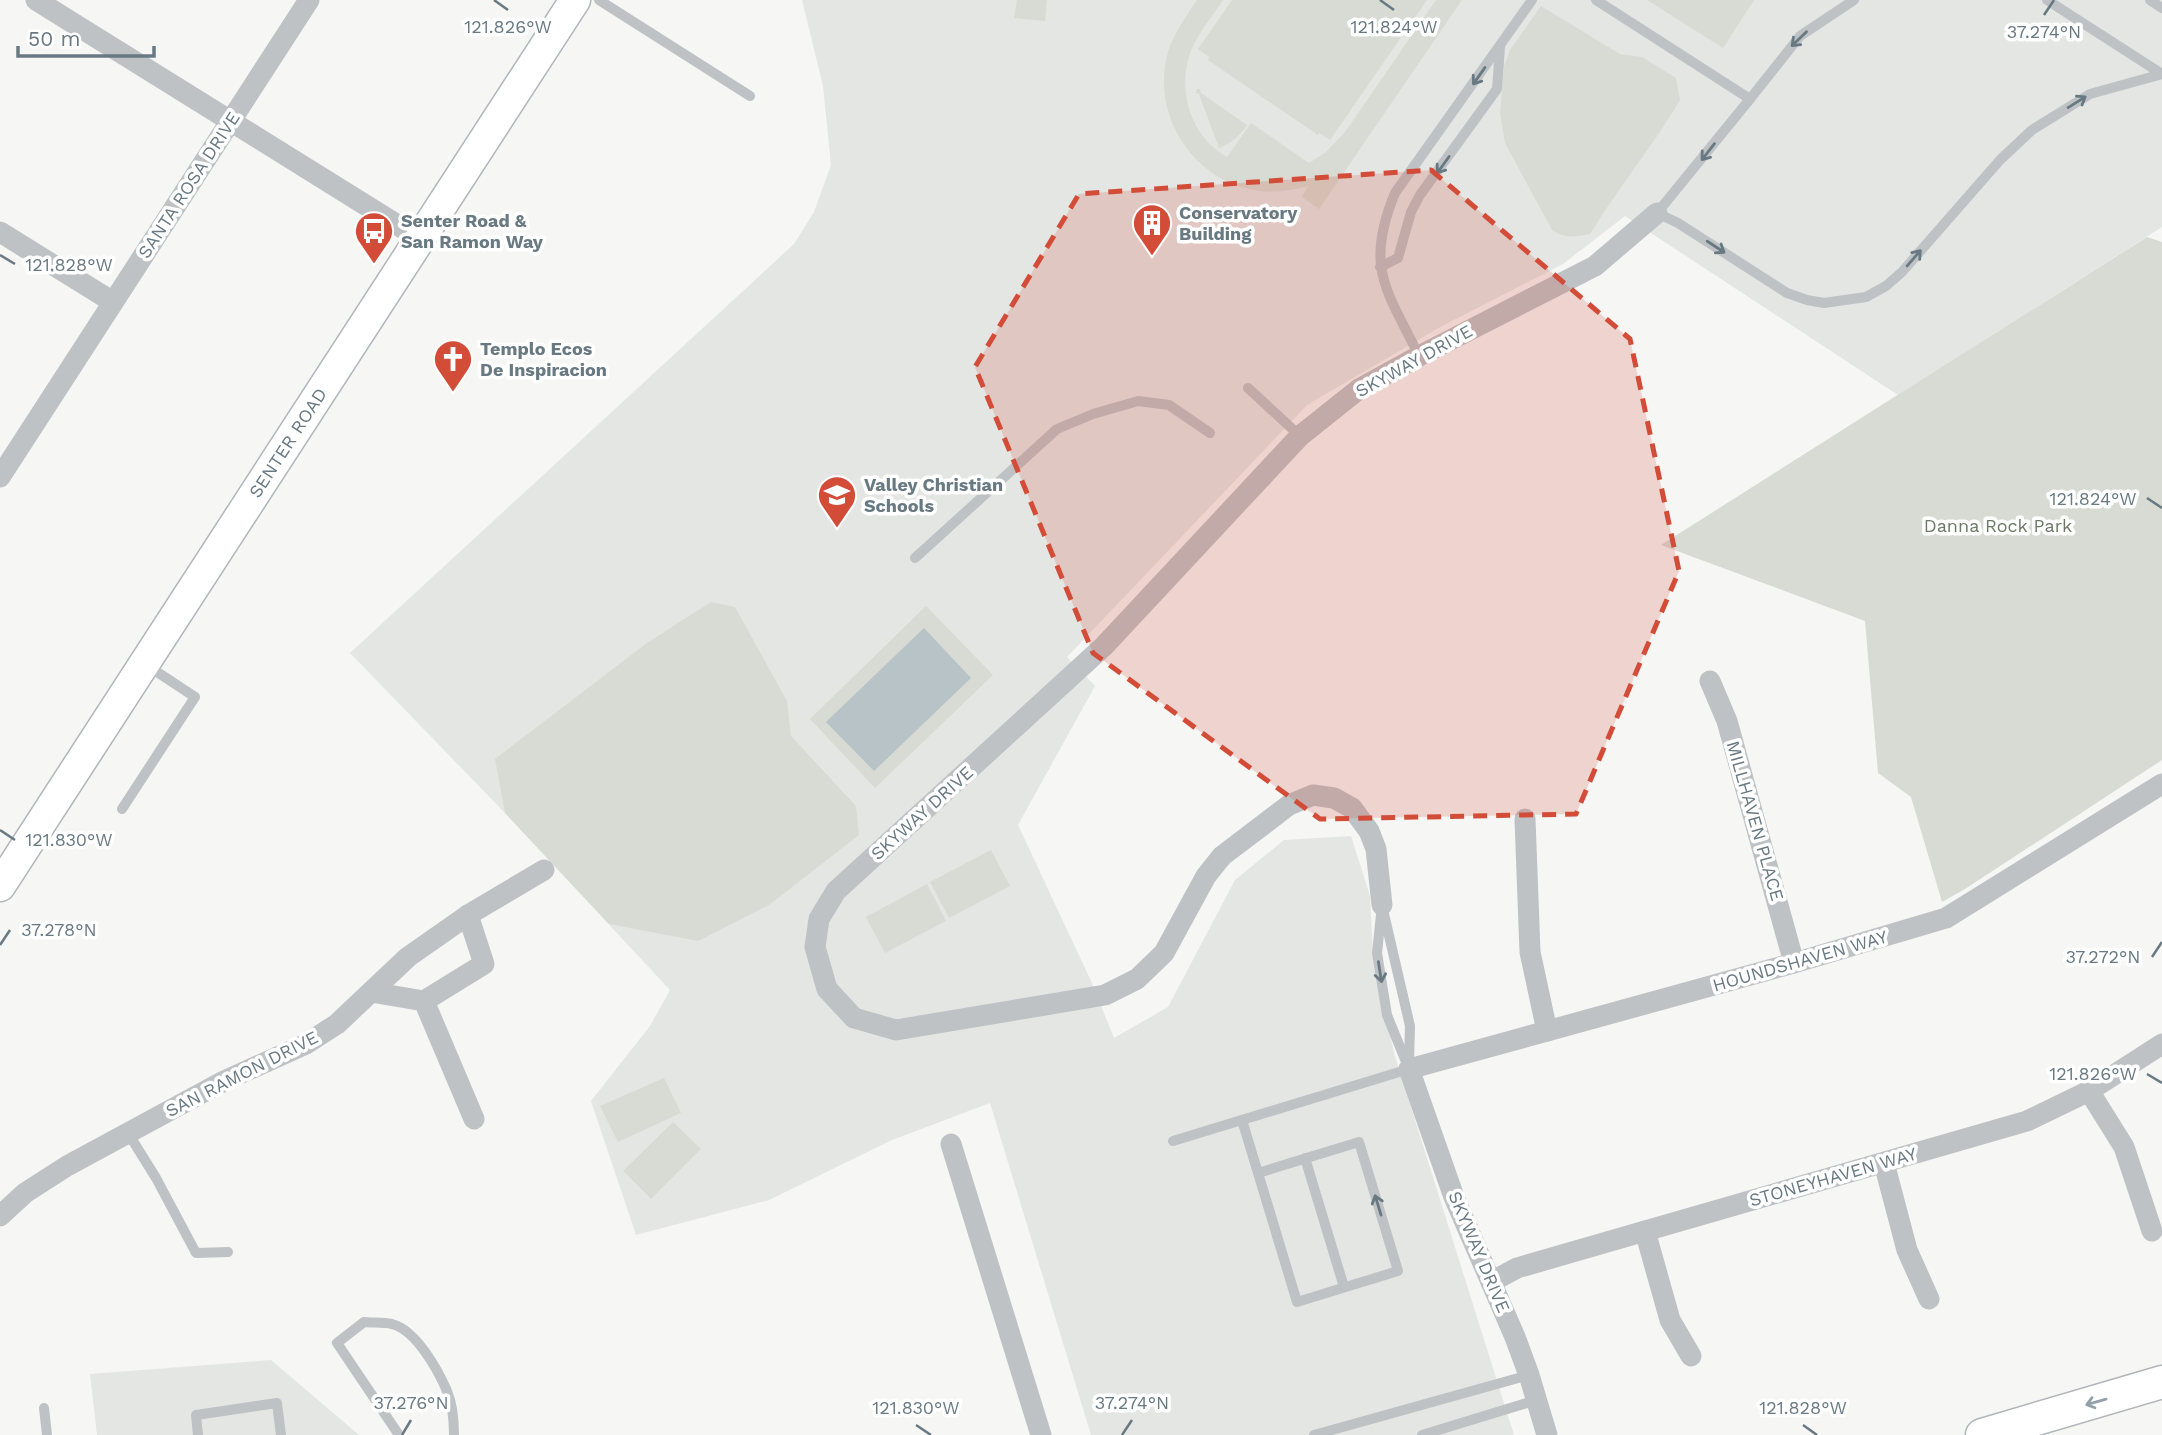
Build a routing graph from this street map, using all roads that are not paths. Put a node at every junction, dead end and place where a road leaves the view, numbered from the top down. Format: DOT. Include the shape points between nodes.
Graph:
graph roads {
  1 [pos="36,0"];
  2 [pos="309,0"];
  3 [pos="575,0"];
  4 [pos="599,0"];
  5 [pos="1532,0"];
  6 [pos="1596,0"];
  7 [pos="1854,0"];
  8 [pos="2047,0"];
  9 [pos="2150,0"];
  10 [pos="2162,8"];
  11 [pos="1500,44"];
  12 [pos="750,96"];
  13 [pos="1750,99"];
  14 [pos="231,120"];
  15 [pos="1657,214"];
  16 [pos="0,232"];
  17 [pos="419,239"];
  18 [pos="1380,267"];
  19 [pos="113,302"];
  20 [pos="1419,355"];
  21 [pos="1248,388"];
  22 [pos="1210,433"];
  23 [pos="1300,436"];
  24 [pos="0,477"];
  25 [pos="915,558"];
  26 [pos="145,664"];
  27 [pos="1710,681"];
  28 [pos="2162,784"];
  29 [pos="122,809"];
  30 [pos="1525,819"];
  31 [pos="544,870"];
  32 [pos="0,886"];
  33 [pos="1382,905"];
  34 [pos="468,915"];
  35 [pos="1794,963"];
  36 [pos="371,992"];
  37 [pos="424,1002"];
  38 [pos="1547,1031"];
  39 [pos="2162,1044"];
  40 [pos="1409,1069"];
  41 [pos="2089,1091"];
  42 [pos="474,1119"];
  43 [pos="1242,1120"];
  44 [pos="128,1133"];
  45 [pos="1173,1141"];
  46 [pos="951,1144"];
  47 [pos="1305,1158"];
  48 [pos="1884,1163"];
  49 [pos="1258,1173"];
  50 [pos="0,1216"];
  51 [pos="1645,1231"];
  52 [pos="2152,1231"];
  53 [pos="228,1252"];
  54 [pos="1492,1282"];
  55 [pos="1344,1287"];
  56 [pos="1929,1299"];
  57 [pos="1691,1356"];
  58 [pos="1529,1375"];
  59 [pos="2162,1382"];
  60 [pos="1537,1400"];
  61 [pos="44,1408"];
  62 [pos="47,1435"];
  63 [pos="198,1435"];
  64 [pos="281,1435"];
  65 [pos="399,1435"];
  66 [pos="454,1435"];
  67 [pos="1041,1435"];
  68 [pos="1314,1435"];
  69 [pos="1422,1435"];
  70 [pos="1547,1435"];
  71 [pos="1982,1435"];
  1 -- 14 [label="street"];
  2 -- 14 [label="street, SANTA ROSA DRIVE"];
  3 -- 17 [label="main road, SENTER ROAD"];
  4 -- 12 [label="lane"];
  5 -- 11 [label="lane"];
  6 -- 13 [label="lane"];
  7 -- 13 [label="lane, one-way" via="1800,36"];
  15 -- 8 [label="lane, one-way" via="1787,293 1824,303 1866,297 1902,272 2032,130 2090,94 2162,74"];
  9 -- 10 [label="lane"];
  11 -- 18 [label="lane, one-way" via="1395,193 1383,224"];
  11 -- 18 [label="lane, one-way" via="1497,89 1410,212 1398,258"];
  13 -- 15 [label="lane, one-way"];
  14 -- 17 [label="street"];
  14 -- 19 [label="street, SANTA ROSA DRIVE"];
  15 -- 20 [label="street, SKYWAY DRIVE" via="1595,266"];
  16 -- 19 [label="street"];
  17 -- 26 [label="main road, SENTER ROAD"];
  18 -- 20 [label="lane" via="1385,289"];
  19 -- 24 [label="street, SANTA ROSA DRIVE"];
  20 -- 23 [label="street, SKYWAY DRIVE" via="1359,389"];
  21 -- 23 [label="lane"];
  22 -- 25 [label="lane" via="1169,405 1138,401 1057,429"];
  23 -- 33 [label="street, SKYWAY DRIVE" via="1104,646 836,891 819,919 815,947 827,989 854,1018 896,1030 1105,995 1137,979 1164,953 1222,856 1289,804 1312,795 1334,798 1353,808 1369,831 1376,849"];
  26 -- 29 [label="lane" via="195,697"];
  26 -- 32 [label="main road, SENTER ROAD"];
  27 -- 35 [label="street, MILLHAVEN PLACE" via="1727,721"];
  28 -- 35 [label="street, HOUNDSHAVEN WAY" via="1946,918"];
  30 -- 38 [label="street" via="1530,952"];
  31 -- 34 [label="street, SAN RAMON DRIVE"];
  33 -- 40 [label="lane, SKYWAY DRIVE" via="1409,1026"];
  33 -- 40 [label="lane, SKYWAY DRIVE, one-way" via="1377,953 1387,1015"];
  34 -- 36 [label="street, SAN RAMON DRIVE" via="408,957"];
  34 -- 37 [label="street" via="484,964"];
  35 -- 38 [label="street, HOUNDSHAVEN WAY"];
  36 -- 37 [label="street"];
  36 -- 44 [label="street, SAN RAMON DRIVE" via="337,1024 306,1044 224,1081"];
  37 -- 42 [label="street"];
  38 -- 40 [label="street, HOUNDSHAVEN WAY"];
  39 -- 41 [label="street, STONEYHAVEN WAY"];
  40 -- 43 [label="lane"];
  40 -- 54 [label="street, SKYWAY DRIVE" via="1454,1197"];
  41 -- 48 [label="street, STONEYHAVEN WAY" via="2027,1121"];
  41 -- 52 [label="street" via="2124,1147"];
  43 -- 45 [label="lane"];
  43 -- 49 [label="lane"];
  44 -- 50 [label="street, SAN RAMON DRIVE" via="25,1193"];
  44 -- 53 [label="lane" via="196,1253"];
  46 -- 67 [label="street"];
  47 -- 49 [label="lane"];
  47 -- 55 [label="lane"];
  55 -- 47 [label="lane, one-way" via="1398,1271 1359,1142"];
  48 -- 51 [label="street, STONEYHAVEN WAY"];
  48 -- 56 [label="street" via="1907,1250"];
  49 -- 55 [label="lane" via="1297,1302"];
  51 -- 54 [label="street, STONEYHAVEN WAY" via="1517,1268"];
  51 -- 57 [label="street" via="1670,1320"];
  54 -- 58 [label="street, SKYWAY DRIVE"];
  58 -- 60 [label="street, SKYWAY DRIVE"];
  58 -- 68 [label="lane"];
  59 -- 71 [label="main road, one-way"];
  60 -- 69 [label="lane"];
  60 -- 70 [label="street, SKYWAY DRIVE"];
  61 -- 62 [label="lane"];
  63 -- 64 [label="lane" via="196,1415 277,1403"];
  65 -- 66 [label="lane" via="337,1343 364,1322 394,1324 414,1338 448,1393"];
}
